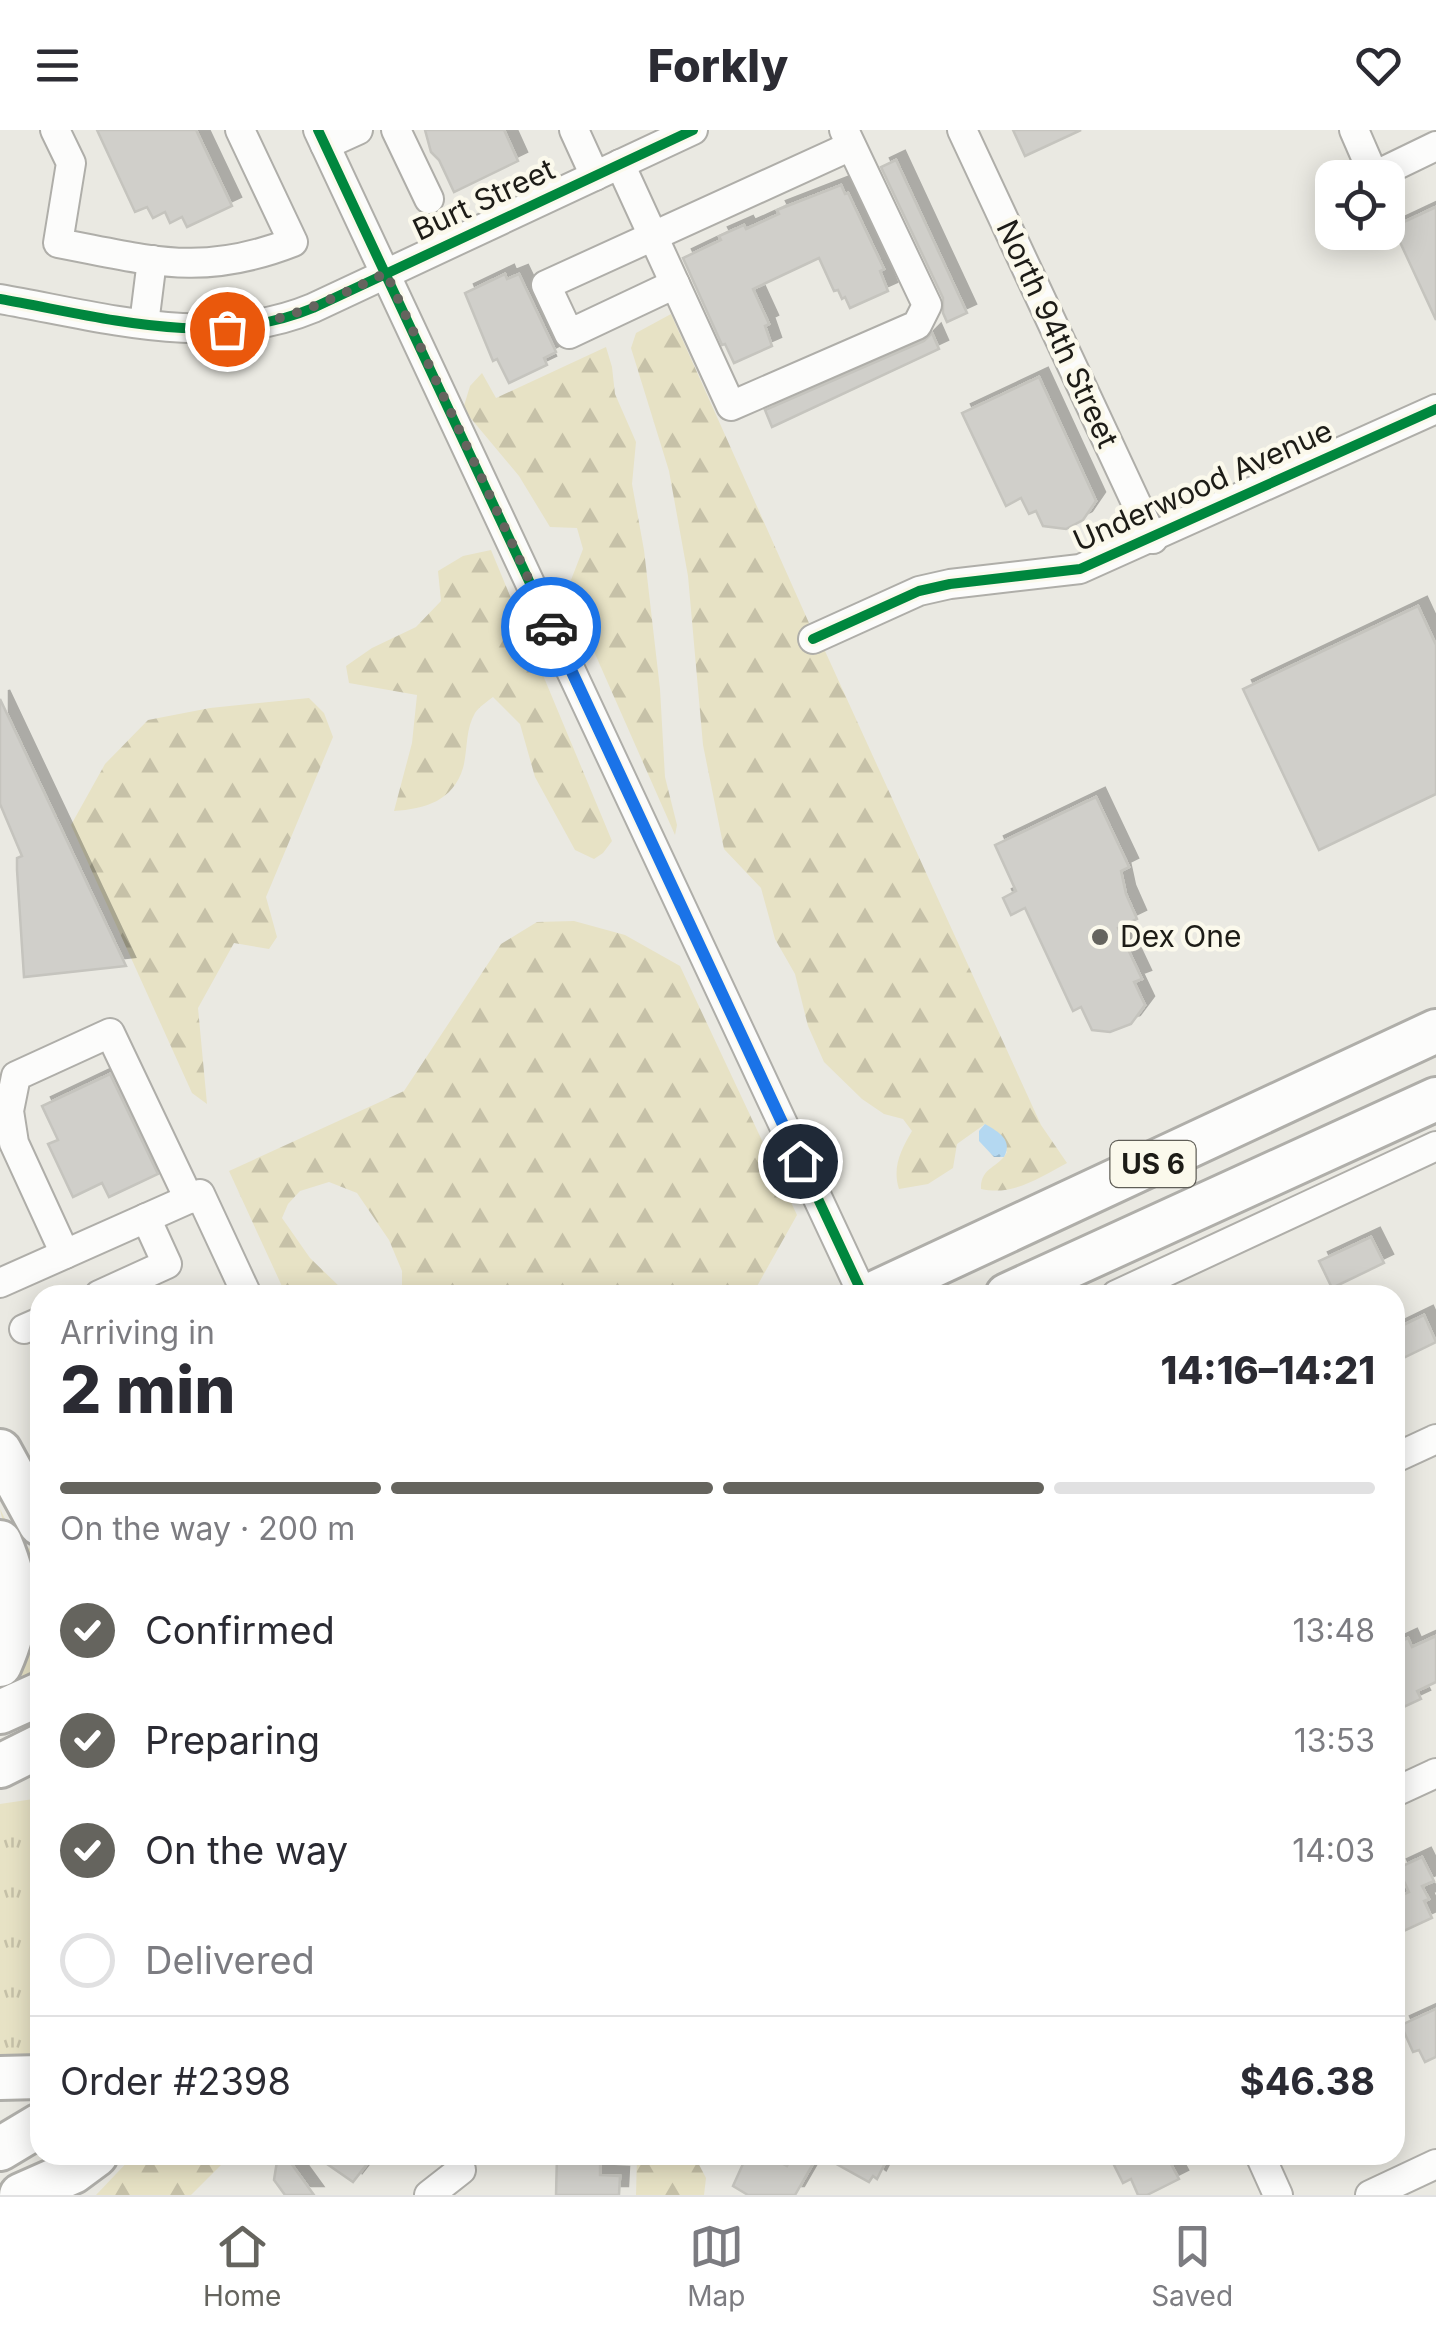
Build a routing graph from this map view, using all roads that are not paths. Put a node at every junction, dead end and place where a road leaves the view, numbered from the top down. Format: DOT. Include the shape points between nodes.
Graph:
graph roads {
  1 [pos="55,130"];
  2 [pos="240,130"];
  3 [pos="358,130"];
  4 [pos="396,130"];
  5 [pos="574,130"];
  6 [pos="694,130"];
  7 [pos="962,130"];
  8 [pos="1354,130"];
  9 [pos="660,137"];
  10 [pos="322,138"];
  11 [pos="848,138"];
  12 [pos="1436,146"];
  13 [pos="607,170"];
  14 [pos="429,199"];
  15 [pos="653,236"];
  16 [pos="152,260"];
  17 [pos="386,273"];
  18 [pos="675,284"];
  19 [pos="0,299"];
  20 [pos="144,324"];
  21 [pos="1436,409"];
  22 [pos="1153,539"];
  23 [pos="813,639"];
  24 [pos="1436,1031"];
  25 [pos="1436,1099"];
  26 [pos="1436,1146"];
  27 [pos="188,1198"];
  28 [pos="146,1218"];
  29 [pos="65,1254"];
  30 [pos="0,1283"];
  31 [pos="121,1285"];
  32 [pos="242,1285"];
  33 [pos="861,1285"];
  34 [pos="888,1285"];
  35 [pos="1029,1285"];
  36 [pos="1137,1285"];
  37 [pos="1436,1439"];
  38 [pos="0,1451"];
  39 [pos="1405,1453"];
  40 [pos="30,1506"];
  41 [pos="0,1542"];
  42 [pos="0,1665"];
  43 [pos="30,1698"];
  44 [pos="0,1712"];
  45 [pos="30,1751"];
  46 [pos="0,1766"];
  47 [pos="1436,1773"];
  48 [pos="30,1782"];
  49 [pos="0,1787"];
  50 [pos="1405,1787"];
  51 [pos="30,2077"];
  52 [pos="0,2078"];
  53 [pos="30,2131"];
  54 [pos="0,2149"];
  55 [pos="1436,2164"];
  56 [pos="82,2165"];
  57 [pos="106,2165"];
  58 [pos="1264,2165"];
  59 [pos="462,2170"];
  60 [pos="21,2195"];
  61 [pos="82,2195"];
  62 [pos="429,2195"];
  63 [pos="1278,2195"];
  64 [pos="1370,2195"];
  1 -- 16 [label="street" via="71,163 58,244"];
  2 -- 16 [label="street" via="292,242 216,264"];
  3 -- 10 [label="street"];
  4 -- 14 [label="street"];
  5 -- 13 [label="street"];
  6 -- 9 [label="street, Burt Street"];
  7 -- 22 [label="street, North 94th Street"];
  8 -- 12 [label="street" via="1374,176"];
  9 -- 13 [label="street, Burt Street"];
  10 -- 17 [label="street"];
  11 -- 15 [label="street"];
  11 -- 18 [label="street" via="927,306 917,325 731,406"];
  13 -- 15 [label="street"];
  13 -- 17 [label="street, Burt Street"];
  15 -- 18 [label="street"];
  15 -- 18 [label="street" via="546,285 569,334"];
  16 -- 20 [label="street"];
  17 -- 20 [label="street, Burt Street" via="264,325"];
  17 -- 33 [label="street"];
  19 -- 20 [label="street, Burt Street"];
  21 -- 22 [label="street, Underwood Avenue"];
  22 -- 23 [label="street, Underwood Avenue" via="1080,570 919,591"];
  24 -- 34 [label="highway, US 6"];
  25 -- 35 [label="highway, US 6"];
  26 -- 36 [label="street"];
  27 -- 28 [label="street"];
  27 -- 29 [label="street" via="110,1033 16,1076 9,1110 14,1143"];
  27 -- 32 [label="street" via="200,1194"];
  28 -- 29 [label="street"];
  28 -- 31 [label="street" via="167,1264"];
  29 -- 30 [label="street"];
  37 -- 39 [label="street"];
  38 -- 40 [label="highway"];
  41 -- 42 [label="highway" via="17,1614"];
  43 -- 44 [label="highway"];
  45 -- 46 [label="highway"];
  47 -- 50 [label="street"];
  48 -- 49 [label="highway"];
  51 -- 52 [label="highway"];
  53 -- 54 [label="highway"];
  55 -- 64 [label="street"];
  56 -- 60 [label="highway"];
  57 -- 61 [label="highway"];
  58 -- 63 [label="street"];
  59 -- 62 [label="street"];
}
